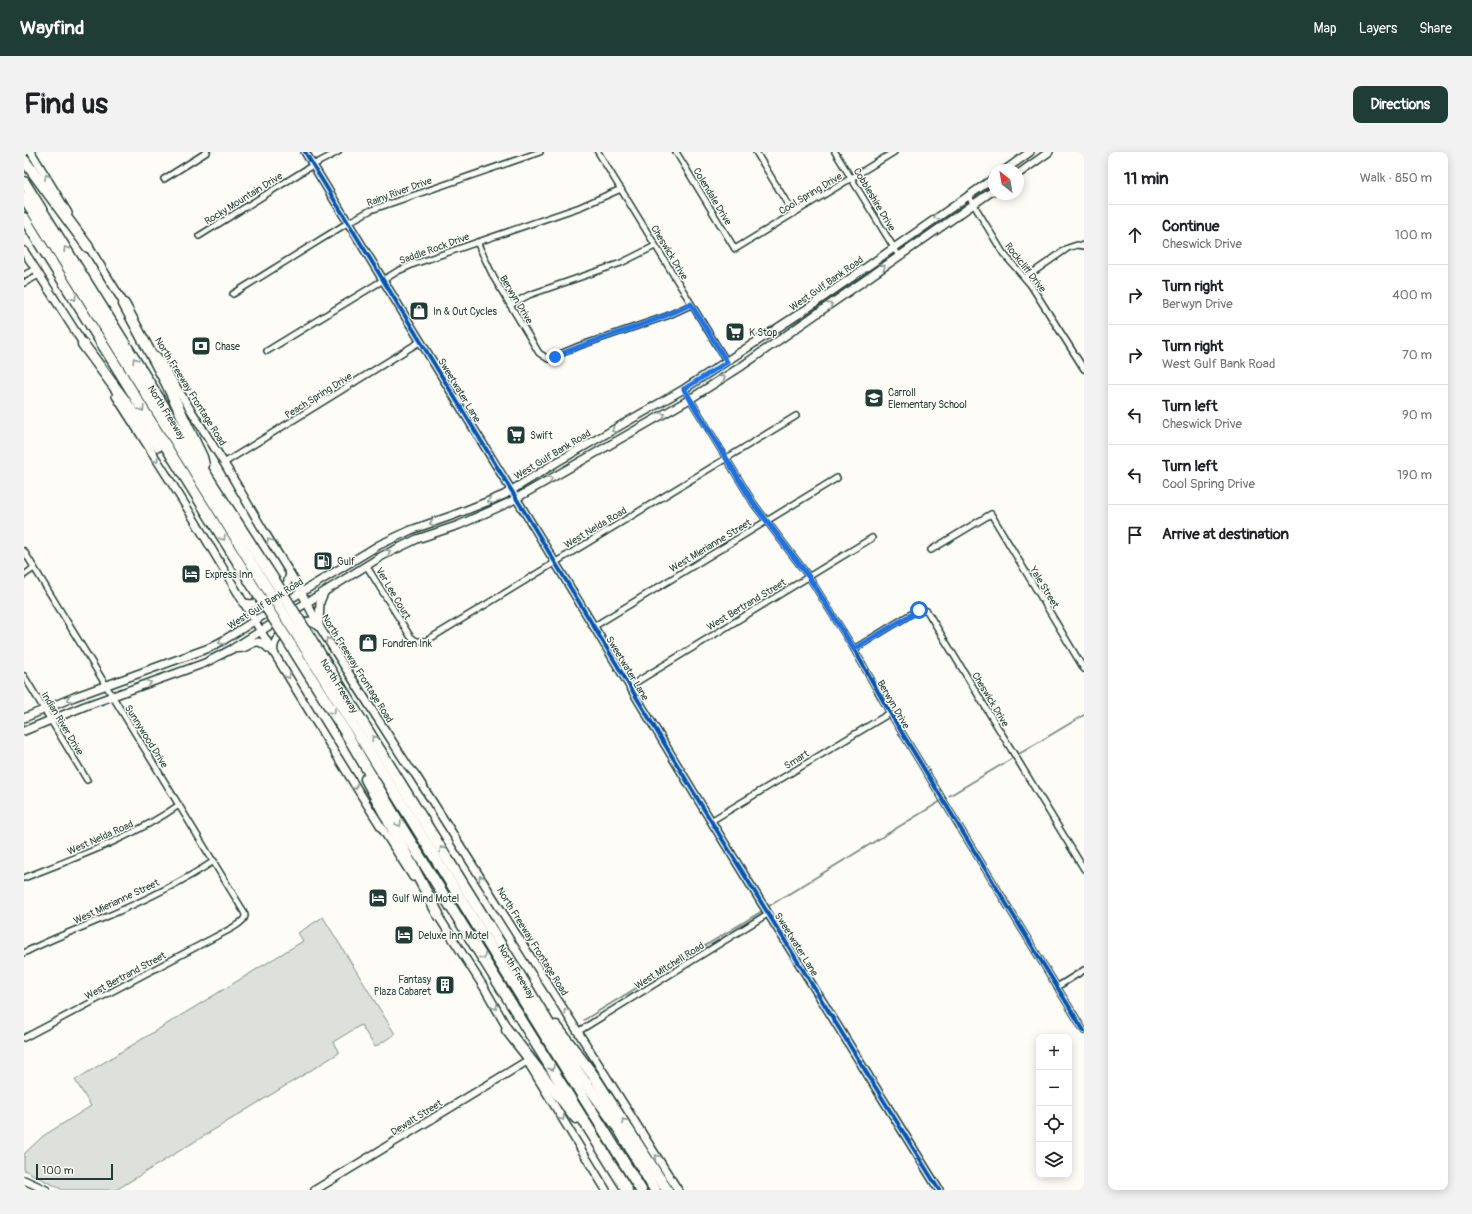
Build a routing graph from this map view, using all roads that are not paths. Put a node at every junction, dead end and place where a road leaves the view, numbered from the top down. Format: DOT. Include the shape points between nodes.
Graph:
graph roads {
  1 [pos="31,152"];
  2 [pos="207,152"];
  3 [pos="305,152"];
  4 [pos="338,152"];
  5 [pos="540,152"];
  6 [pos="598,152"];
  7 [pos="676,152"];
  8 [pos="756,152"];
  9 [pos="835,152"];
  10 [pos="894,152"];
  11 [pos="1030,152"];
  12 [pos="1049,152"];
  13 [pos="24,160"];
  14 [pos="1013,164"];
  15 [pos="313,165"];
  16 [pos="1024,170"];
  17 [pos="164,178"];
  18 [pos="851,178"];
  19 [pos="24,182"];
  20 [pos="988,182"];
  21 [pos="621,189"];
  22 [pos="988,194"];
  23 [pos="968,196"];
  24 [pos="24,198"];
  25 [pos="973,204"];
  26 [pos="793,213"];
  27 [pos="24,218"];
  28 [pos="349,222"];
  29 [pos="199,236"];
  30 [pos="477,242"];
  31 [pos="656,246"];
  32 [pos="1084,246"];
  33 [pos="88,247"];
  34 [pos="893,247"];
  35 [pos="735,249"];
  36 [pos="24,251"];
  37 [pos="899,256"];
  38 [pos="37,272"];
  39 [pos="24,275"];
  40 [pos="1025,278"];
  41 [pos="383,280"];
  42 [pos="24,283"];
  43 [pos="233,294"];
  44 [pos="124,304"];
  45 [pos="691,304"];
  46 [pos="510,305"];
  47 [pos="421,341"];
  48 [pos="83,344"];
  49 [pos="267,351"];
  50 [pos="727,362"];
  51 [pos="1084,369"];
  52 [pos="684,389"];
  53 [pos="690,399"];
  54 [pos="796,416"];
  55 [pos="726,458"];
  56 [pos="224,463"];
  57 [pos="207,476"];
  58 [pos="837,478"];
  59 [pos="511,491"];
  60 [pos="516,498"];
  61 [pos="202,505"];
  62 [pos="766,521"];
  63 [pos="872,538"];
  64 [pos="931,550"];
  65 [pos="24,551"];
  66 [pos="555,562"];
  67 [pos="366,565"];
  68 [pos="34,568"];
  69 [pos="290,574"];
  70 [pos="24,575"];
  71 [pos="809,577"];
  72 [pos="323,579"];
  73 [pos="269,583"];
  74 [pos="326,590"];
  75 [pos="301,592"];
  76 [pos="243,603"];
  77 [pos="307,603"];
  78 [pos="254,620"];
  79 [pos="319,626"];
  80 [pos="593,627"];
  81 [pos="406,630"];
  82 [pos="260,631"];
  83 [pos="303,636"];
  84 [pos="232,648"];
  85 [pos="854,649"];
  86 [pos="274,655"];
  87 [pos="186,657"];
  88 [pos="191,668"];
  89 [pos="1084,669"];
  90 [pos="24,676"];
  91 [pos="106,685"];
  92 [pos="630,686"];
  93 [pos="112,696"];
  94 [pos="44,710"];
  95 [pos="890,713"];
  96 [pos="24,718"];
  97 [pos="50,720"];
  98 [pos="344,730"];
  99 [pos="24,731"];
  100 [pos="87,780"];
  101 [pos="179,805"];
  102 [pos="711,821"];
  103 [pos="214,861"];
  104 [pos="1084,869"];
  105 [pos="24,878"];
  106 [pos="768,913"];
  107 [pos="438,914"];
  108 [pos="234,927"];
  109 [pos="24,953"];
  110 [pos="1084,970"];
  111 [pos="1057,987"];
  112 [pos="540,1010"];
  113 [pos="507,1030"];
  114 [pos="579,1031"];
  115 [pos="1084,1031"];
  116 [pos="24,1038"];
  117 [pos="527,1061"];
  118 [pos="609,1160"];
  119 [pos="24,1180"];
  120 [pos="46,1190"];
  121 [pos="315,1190"];
  122 [pos="606,1190"];
  123 [pos="627,1190"];
  124 [pos="641,1190"];
  125 [pos="655,1190"];
  126 [pos="667,1190"];
  127 [pos="678,1190"];
  128 [pos="939,1190"];
  33 -- 1 [label="main road, North Freeway Frontage Road, one-way"];
  2 -- 17 [label="street"];
  3 -- 15 [label="main road, Sweetwater Lane"];
  4 -- 15 [label="street, Rocky Mountain Drive"];
  5 -- 28 [label="street, Rainy River Drive" via="382,206"];
  6 -- 21 [label="street, Cheswick Drive"];
  7 -- 35 [label="street, Colendale Drive"];
  8 -- 26 [label="street"];
  9 -- 18 [label="street, Cobbleshire Drive"];
  10 -- 18 [label="street, Cool Spring Drive"];
  11 -- 14 [label="main road"];
  12 -- 16 [label="main road"];
  13 -- 33 [label="highway"];
  15 -- 28 [label="main road, Sweetwater Lane"];
  15 -- 29 [label="street, Rocky Mountain Drive"];
  18 -- 26 [label="street, Cool Spring Drive"];
  18 -- 34 [label="street, Cobbleshire Drive"];
  57 -- 19 [label="highway, North Freeway, one-way"];
  20 -- 23 [label="main road, West Gulf Bank Road"];
  21 -- 30 [label="street, Saddle Rock Drive" via="580,207"];
  21 -- 31 [label="street, Cheswick Drive"];
  22 -- 25 [label="main road, West Gulf Bank Road"];
  23 -- 25 [label="street, Rockcliff Drive"];
  23 -- 34 [label="main road, West Gulf Bank Road, one-way"];
  24 -- 73 [label="highway, North Freeway"];
  25 -- 37 [label="main road, West Gulf Bank Road"];
  25 -- 40 [label="street, Rockcliff Drive" via="1006,258"];
  26 -- 35 [label="street, Cool Spring Drive"];
  27 -- 61 [label="highway, North Freeway, one-way"];
  28 -- 41 [label="main road, Sweetwater Lane"];
  28 -- 43 [label="street, Rainy River Drive"];
  30 -- 41 [label="street, Saddle Rock Drive" via="414,264"];
  30 -- 46 [label="street, Berwyn Drive"];
  31 -- 45 [label="street, Cheswick Drive"];
  31 -- 46 [label="street" via="621,263 529,295"];
  32 -- 40 [label="street" via="1077,244 1068,248"];
  33 -- 44 [label="main road, North Freeway Frontage Road"];
  34 -- 37 [label="street, Cobbleshire Drive"];
  34 -- 50 [label="main road, West Gulf Bank Road"];
  36 -- 38 [label="main road"];
  53 -- 37 [label="main road, West Gulf Bank Road, one-way" via="748,362"];
  38 -- 39 [label="street"];
  38 -- 42 [label="street"];
  38 -- 48 [label="main road"];
  40 -- 51 [label="street, Rockcliff Drive" via="1054,319"];
  41 -- 47 [label="main road, Sweetwater Lane"];
  41 -- 49 [label="street, Saddle Rock Drive"];
  44 -- 56 [label="main road, North Freeway Frontage Road"];
  44 -- 57 [label="highway" via="167,384 202,457"];
  45 -- 46 [label="street, Berwyn Drive" via="667,316 548,359 539,353"];
  45 -- 50 [label="street, Cheswick Drive"];
  47 -- 56 [label="street, Peach Spring Drive"];
  47 -- 59 [label="main road, Sweetwater Lane"];
  48 -- 61 [label="highway"];
  48 -- 76 [label="main road, one-way"];
  50 -- 52 [label="main road, West Gulf Bank Road"];
  52 -- 53 [label="street, Berwyn Drive"];
  52 -- 59 [label="main road, West Gulf Bank Road, one-way"];
  53 -- 55 [label="street, Berwyn Drive"];
  60 -- 53 [label="main road, West Gulf Bank Road, one-way"];
  54 -- 55 [label="street, West Nelda Road"];
  55 -- 62 [label="street, Berwyn Drive"];
  55 -- 66 [label="street, West Nelda Road"];
  69 -- 56 [label="main road, North Freeway Frontage Road, one-way"];
  57 -- 73 [label="highway, North Freeway"];
  58 -- 62 [label="street, West Mierianne Street"];
  59 -- 60 [label="main road, Sweetwater Lane"];
  59 -- 72 [label="main road, West Gulf Bank Road, one-way" via="392,538"];
  60 -- 66 [label="main road, Sweetwater Lane"];
  67 -- 60 [label="main road, West Gulf Bank Road, one-way" via="400,546 459,525"];
  61 -- 98 [label="highway, North Freeway, one-way, bridge"];
  62 -- 71 [label="street, Berwyn Drive"];
  62 -- 80 [label="street, West Mierianne Street"];
  63 -- 71 [label="street, West Bertrand Street"];
  64 -- 89 [label="street, Yale Street" via="991,514"];
  65 -- 68 [label="street, Sunnywood Drive"];
  66 -- 80 [label="main road, Sweetwater Lane"];
  66 -- 81 [label="street, West Nelda Road" via="431,639 416,641"];
  67 -- 74 [label="main road, West Gulf Bank Road"];
  67 -- 81 [label="street, Ver Lee Court"];
  68 -- 70 [label="street"];
  68 -- 91 [label="street, Sunnywood Drive"];
  69 -- 75 [label="main road, North Freeway Frontage Road"];
  69 -- 76 [label="main road" via="287,584 253,604"];
  71 -- 85 [label="street, Berwyn Drive"];
  71 -- 92 [label="street, West Bertrand Street"];
  72 -- 74 [label="main road"];
  72 -- 75 [label="main road, West Gulf Bank Road"];
  73 -- 83 [label="highway, North Freeway, bridge"];
  74 -- 77 [label="main road, West Gulf Bank Road"];
  74 -- 79 [label="main road" via="320,602"];
  75 -- 77 [label="main road, North Freeway Frontage Road"];
  75 -- 78 [label="main road, West Gulf Bank Road"];
  76 -- 78 [label="main road"];
  77 -- 79 [label="main road, North Freeway Frontage Road"];
  77 -- 82 [label="main road, West Gulf Bank Road"];
  78 -- 82 [label="main road"];
  78 -- 87 [label="main road, West Gulf Bank Road, one-way" via="224,640"];
  79 -- 86 [label="main road" via="309,621 286,630 274,642"];
  114 -- 79 [label="main road, North Freeway Frontage Road, one-way"];
  80 -- 92 [label="main road, Sweetwater Lane"];
  82 -- 84 [label="main road, West Gulf Bank Road"];
  82 -- 86 [label="main road"];
  112 -- 83 [label="highway, North Freeway, one-way" via="432,833"];
  83 -- 124 [label="highway, North Freeway"];
  84 -- 86 [label="main road" via="242,648 258,642"];
  84 -- 88 [label="main road, West Gulf Bank Road"];
  85 -- 95 [label="street, Berwyn Drive"];
  85 -- 104 [label="street, Cheswick Drive" via="916,611 927,611"];
  86 -- 107 [label="main road, one-way" via="357,790"];
  87 -- 88 [label="main road"];
  87 -- 91 [label="main road, West Gulf Bank Road"];
  93 -- 88 [label="main road, West Gulf Bank Road, one-way"];
  90 -- 94 [label="street, Indian River Drive"];
  91 -- 93 [label="street, Sunnywood Drive"];
  91 -- 94 [label="main road, West Gulf Bank Road, one-way"];
  92 -- 102 [label="main road, Sweetwater Lane"];
  93 -- 97 [label="main road, West Gulf Bank Road"];
  93 -- 101 [label="street, Sunnywood Drive"];
  94 -- 96 [label="main road, West Gulf Bank Road"];
  94 -- 97 [label="street, Indian River Drive"];
  95 -- 102 [label="street, Smart"];
  95 -- 111 [label="street, Berwyn Drive"];
  97 -- 99 [label="main road, West Gulf Bank Road"];
  97 -- 100 [label="street, Indian River Drive"];
  98 -- 107 [label="highway" via="368,783"];
  98 -- 118 [label="highway, North Freeway, one-way" via="402,828"];
  101 -- 103 [label="street, Sunnywood Drive"];
  101 -- 105 [label="street, West Nelda Road" via="117,840"];
  102 -- 106 [label="main road, Sweetwater Lane"];
  103 -- 108 [label="street, Sunnywood Drive" via="244,912 245,918"];
  103 -- 109 [label="street, West Mierianne Street" via="144,900"];
  106 -- 114 [label="street, West Mitchell Road"];
  106 -- 128 [label="main road, Sweetwater Lane"];
  107 -- 113 [label="main road, one-way" via="485,989"];
  108 -- 116 [label="street, West Bertrand Street"];
  110 -- 111 [label="street"];
  111 -- 115 [label="street, Berwyn Drive"];
  112 -- 125 [label="highway, North Freeway" via="578,1072 619,1129"];
  126 -- 112 [label="highway, one-way" via="593,1075 559,1029"];
  113 -- 117 [label="main road"];
  113 -- 118 [label="highway"];
  127 -- 114 [label="main road, North Freeway Frontage Road, one-way"];
  117 -- 121 [label="main road, Dewalt Street"];
  117 -- 122 [label="main road, one-way"];
  118 -- 123 [label="highway, North Freeway"];
  119 -- 120 [label="main road"];
}
